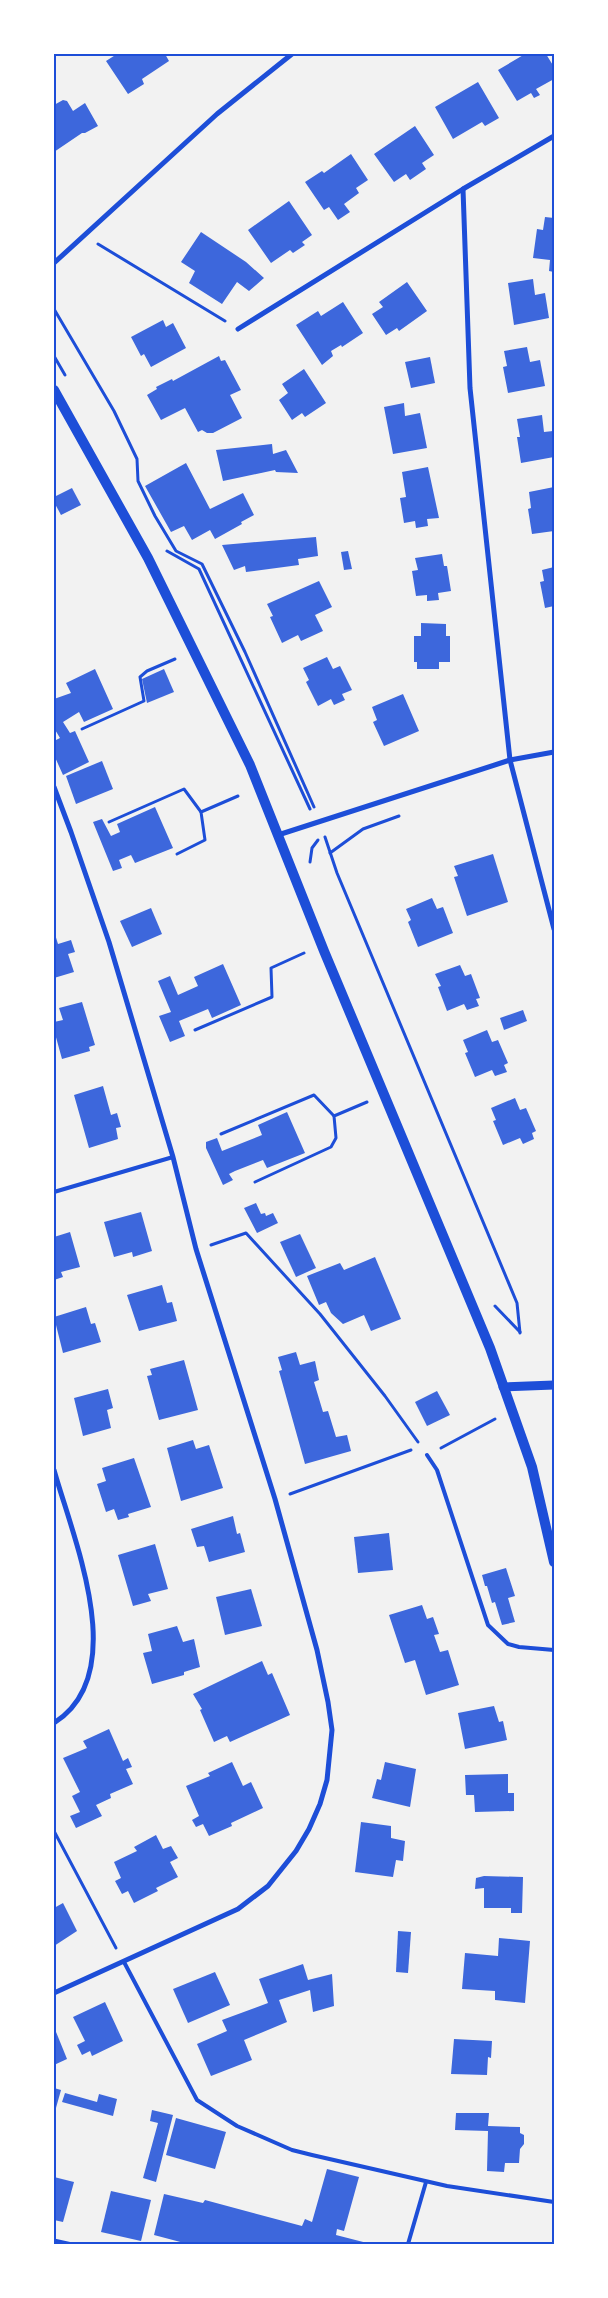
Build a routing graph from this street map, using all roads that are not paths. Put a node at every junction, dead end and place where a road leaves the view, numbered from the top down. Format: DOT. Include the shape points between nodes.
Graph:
graph roads {
  1 [pos="292,54"];
  2 [pos="554,136"];
  3 [pos="463,189"];
  4 [pos="54,263"];
  5 [pos="238,329"];
  6 [pos="54,390"];
  7 [pos="554,752"];
  8 [pos="510,760"];
  9 [pos="54,787"];
  10 [pos="278,835"];
  11 [pos="554,929"];
  12 [pos="173,1157"];
  13 [pos="54,1192"];
  14 [pos="554,1385"];
  15 [pos="503,1387"];
  16 [pos="427,1455"];
  17 [pos="54,1470"];
  18 [pos="54,1494"];
  19 [pos="62,1498"];
  20 [pos="554,1562"];
  21 [pos="554,1650"];
  22 [pos="54,1723"];
  23 [pos="124,1962"];
  24 [pos="54,1993"];
  25 [pos="426,2182"];
  26 [pos="554,2202"];
  27 [pos="408,2244"];
  1 -- 4 [label="street" via="217,114"];
  2 -- 3 [label="street"];
  3 -- 5 [label="street"];
  3 -- 8 [label="street" via="470,388"];
  6 -- 10 [label="main road" via="148,558 250,765"];
  7 -- 8 [label="street"];
  8 -- 10 [label="street"];
  8 -- 11 [label="street"];
  9 -- 12 [label="street" via="109,942"];
  10 -- 15 [label="main road" via="490,1348"];
  12 -- 13 [label="lane"];
  12 -- 23 [label="street" via="196,1249 275,1499 317,1650 332,1730 320,1804 296,1851 268,1886 238,1909"];
  14 -- 15 [label="street"];
  15 -- 20 [label="main road" via="532,1466"];
  16 -- 21 [label="lane" via="437,1470 488,1625 508,1644"];
  17 -- 19 [label="street"];
  18 -- 19 [label="street"];
  19 -- 22 [label="street" via="90,1599 95,1634 92,1668 86,1683 79,1698"];
  23 -- 24 [label="street"];
  23 -- 25 [label="lane" via="197,2100 237,2126 292,2150"];
  25 -- 26 [label="lane"];
  25 -- 27 [label="lane"];
}
